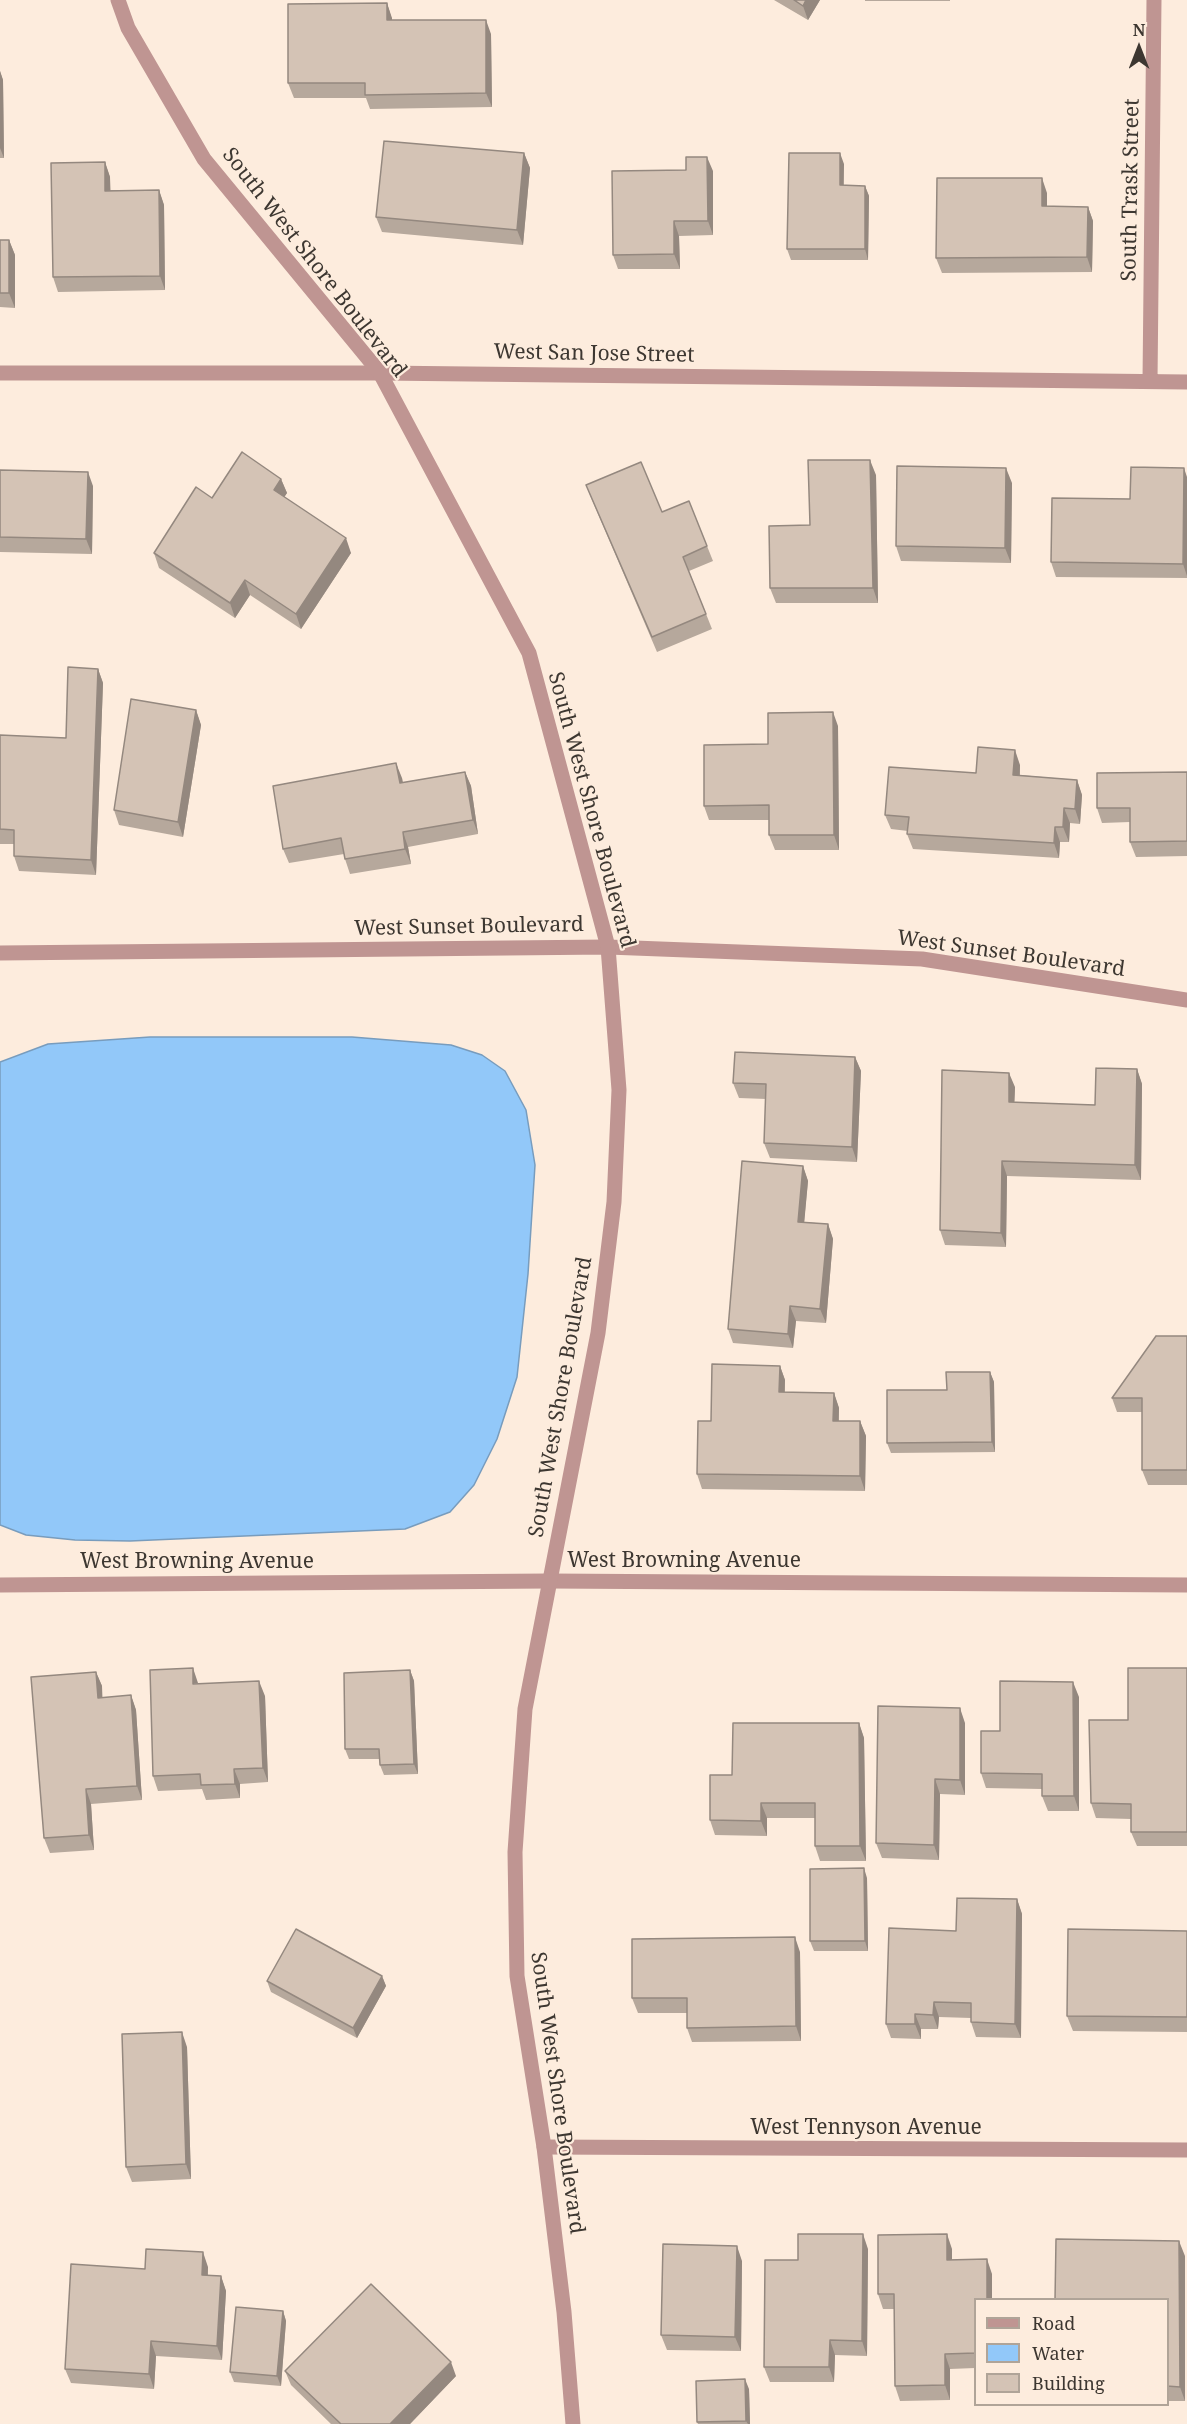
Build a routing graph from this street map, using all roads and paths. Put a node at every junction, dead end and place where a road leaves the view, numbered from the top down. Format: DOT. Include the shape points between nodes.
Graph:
graph roads {
  1 [pos="118,0"];
  2 [pos="1154,0"];
  3 [pos="0,373"];
  4 [pos="380,373"];
  5 [pos="1150,381"];
  6 [pos="1187,381"];
  7 [pos="608,947"];
  8 [pos="0,953"];
  9 [pos="1187,1000"];
  10 [pos="549,1581"];
  11 [pos="0,1585"];
  12 [pos="1187,1585"];
  13 [pos="544,2147"];
  14 [pos="1187,2150"];
  15 [pos="573,2424"];
  1 -- 4 [label="street, South West Shore Boulevard" via="128,28 204,159"];
  2 -- 5 [label="street, South Trask Street"];
  3 -- 4 [label="street, West San Jose Street"];
  4 -- 5 [label="street, West San Jose Street"];
  4 -- 7 [label="street, South West Shore Boulevard" via="529,653"];
  5 -- 6 [label="street, West San Jose Street"];
  7 -- 8 [label="street, West Sunset Boulevard"];
  7 -- 9 [label="street, West Sunset Boulevard" via="922,959"];
  7 -- 10 [label="street, South West Shore Boulevard" via="620,1090 614,1202 598,1333"];
  10 -- 11 [label="street, West Browning Avenue"];
  10 -- 12 [label="street, West Browning Avenue"];
  10 -- 13 [label="street, South West Shore Boulevard" via="525,1709 515,1852 517,1976"];
  13 -- 14 [label="street, West Tennyson Avenue"];
  13 -- 15 [label="street, South West Shore Boulevard"];
}
